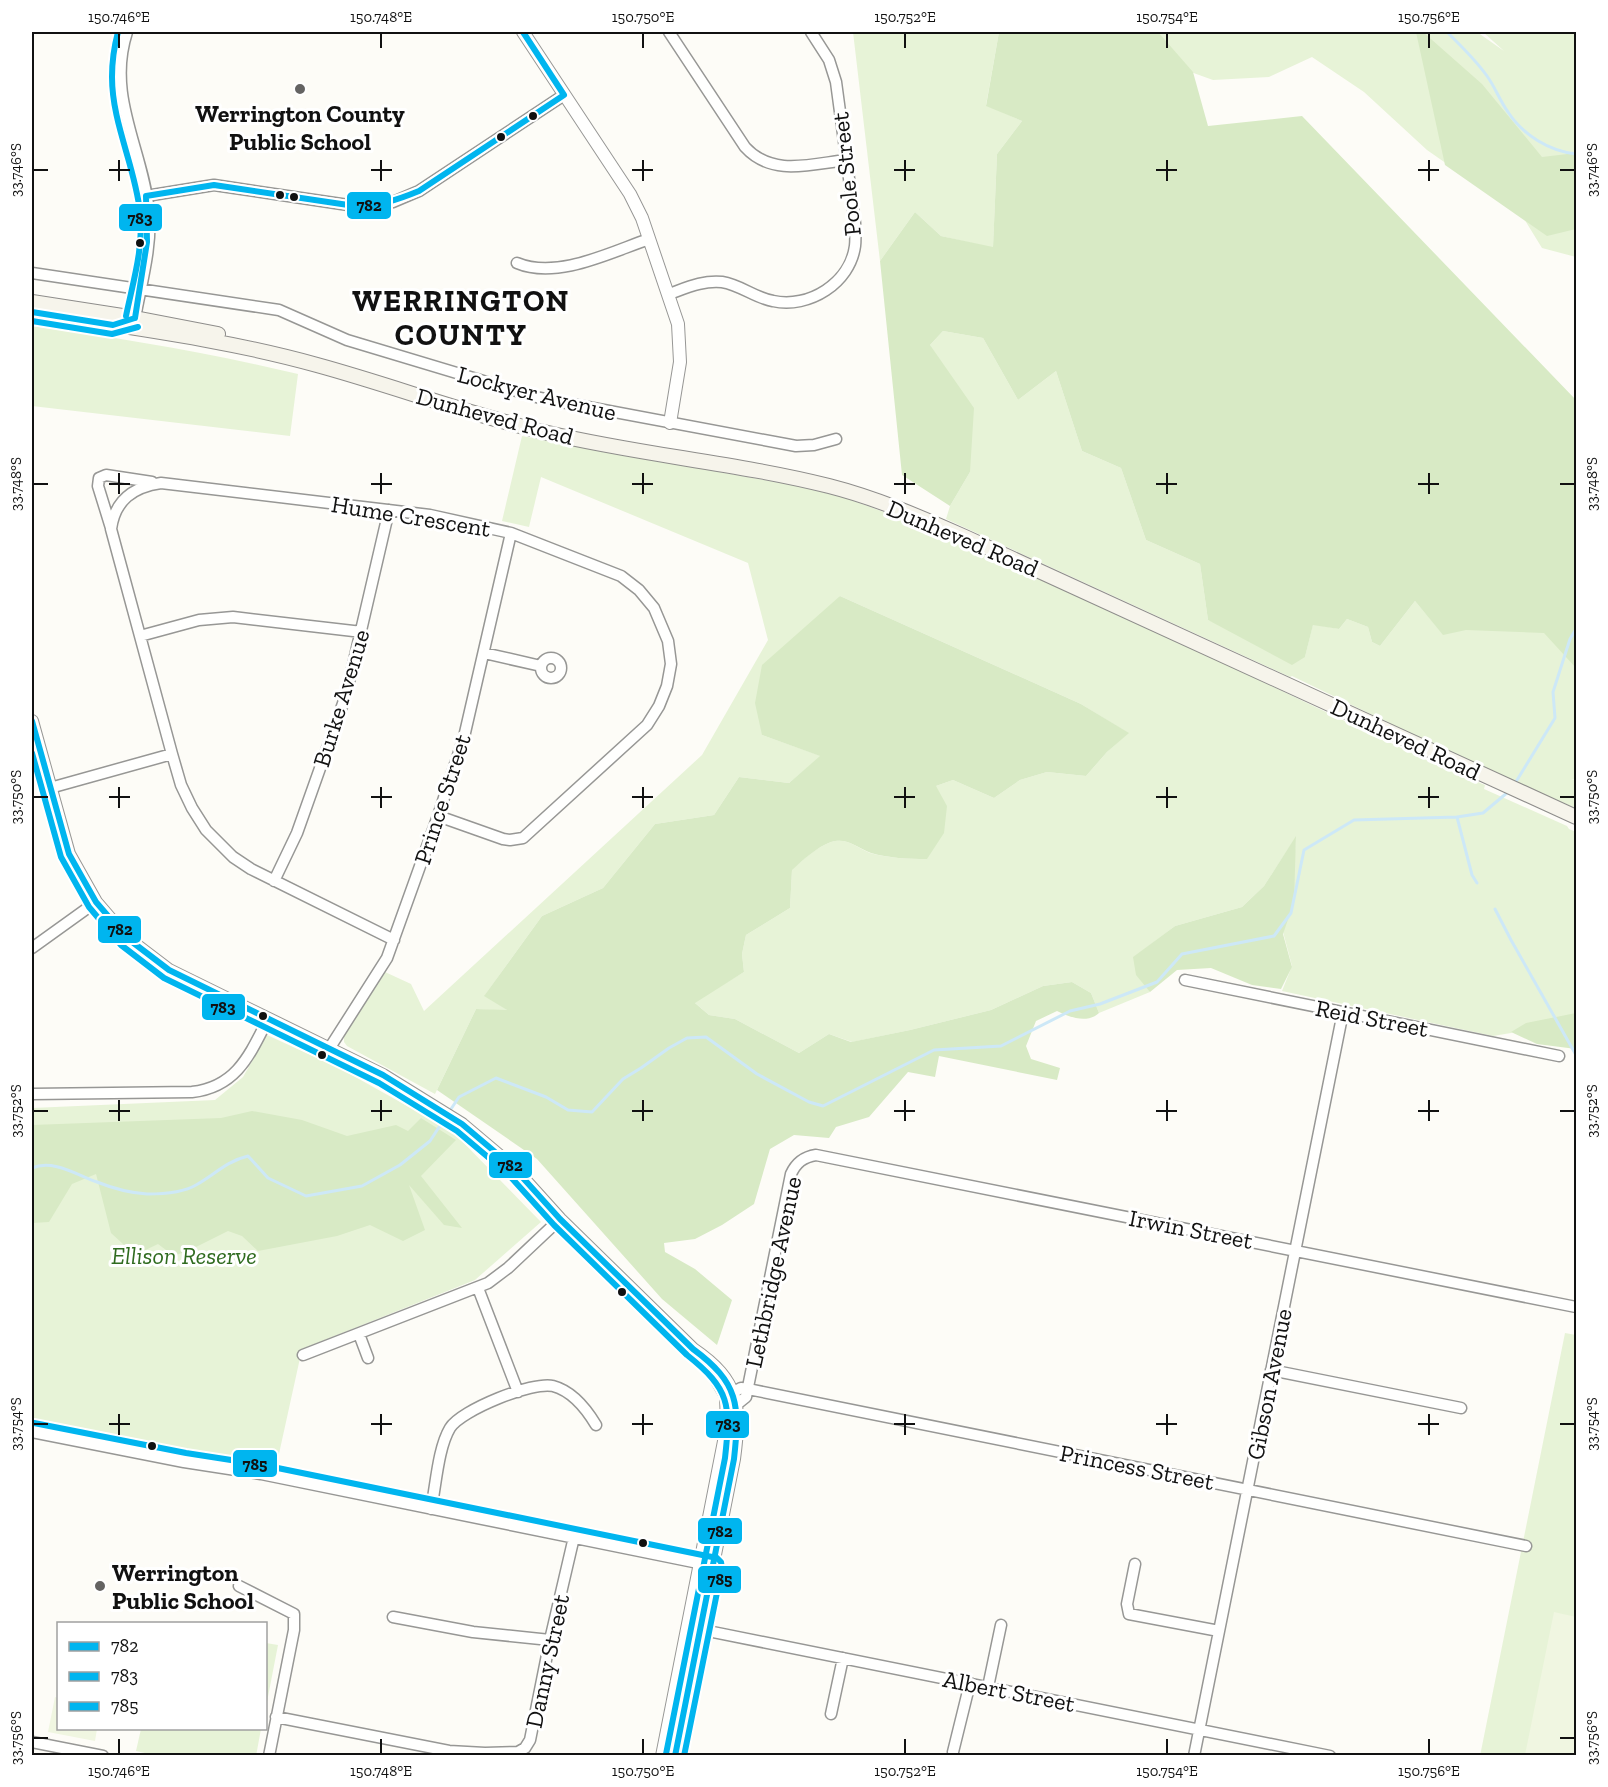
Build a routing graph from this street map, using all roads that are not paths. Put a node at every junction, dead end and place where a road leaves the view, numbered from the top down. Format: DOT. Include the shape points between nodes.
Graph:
graph roads {
  1 [pos="127,32"];
  2 [pos="523,32"];
  3 [pos="669,32"];
  4 [pos="811,32"];
  5 [pos="564,95"];
  6 [pos="846,160"];
  7 [pos="146,196"];
  8 [pos="649,239"];
  9 [pos="517,263"];
  10 [pos="32,273"];
  11 [pos="140,290"];
  12 [pos="669,294"];
  13 [pos="32,302"];
  14 [pos="32,312"];
  15 [pos="135,318"];
  16 [pos="112,325"];
  17 [pos="158,332"];
  18 [pos="314,364"];
  19 [pos="670,423"];
  20 [pos="836,439"];
  21 [pos="161,483"];
  22 [pos="389,510"];
  23 [pos="111,529"];
  24 [pos="511,533"];
  25 [pos="362,632"];
  26 [pos="140,636"];
  27 [pos="484,653"];
  28 [pos="541,666"];
  29 [pos="32,720"];
  30 [pos="36,752"];
  31 [pos="172,754"];
  32 [pos="50,788"];
  33 [pos="438,816"];
  34 [pos="1576,818"];
  35 [pos="274,881"];
  36 [pos="96,902"];
  37 [pos="394,940"];
  38 [pos="32,948"];
  39 [pos="1185,981"];
  40 [pos="1343,1012"];
  41 [pos="268,1019"];
  42 [pos="329,1049"];
  43 [pos="1559,1056"];
  44 [pos="32,1095"];
  45 [pos="805,1158"];
  46 [pos="560,1219"];
  47 [pos="1295,1250"];
  48 [pos="478,1288"];
  49 [pos="1576,1307"];
  50 [pos="359,1334"];
  51 [pos="303,1355"];
  52 [pos="368,1358"];
  53 [pos="1271,1370"];
  54 [pos="748,1389"];
  55 [pos="518,1392"];
  56 [pos="731,1399"];
  57 [pos="1461,1408"];
  58 [pos="597,1425"];
  59 [pos="32,1432"];
  60 [pos="1247,1489"];
  61 [pos="431,1509"];
  62 [pos="574,1537"];
  63 [pos="1526,1546"];
  64 [pos="1135,1564"];
  65 [pos="706,1565"];
  66 [pos="239,1586"];
  67 [pos="393,1617"];
  68 [pos="1001,1625"];
  69 [pos="694,1628"];
  70 [pos="1219,1631"];
  71 [pos="550,1640"];
  72 [pos="843,1658"];
  73 [pos="970,1683"];
  74 [pos="988,1687"];
  75 [pos="831,1714"];
  76 [pos="276,1717"];
  77 [pos="1200,1729"];
  78 [pos="32,1742"];
  79 [pos="953,1752"];
  80 [pos="102,1755"];
  81 [pos="269,1755"];
  82 [pos="662,1755"];
  83 [pos="675,1755"];
  84 [pos="1194,1755"];
  85 [pos="1330,1755"];
  1 -- 7 [label="street" via="120,65 120,92"];
  2 -- 5 [label="street"];
  3 -- 6 [label="street" via="745,147 756,157 784,167"];
  4 -- 6 [label="street, Poole Street" via="834,75"];
  5 -- 7 [label="street" via="419,191 383,205 355,206 214,185"];
  5 -- 8 [label="street" via="630,194"];
  6 -- 12 [label="street, Poole Street" via="855,245 848,266 828,289 788,303 767,300 721,282 698,283"];
  7 -- 11 [label="street" via="149,229"];
  8 -- 9 [label="street" via="562,267 537,269"];
  8 -- 12 [label="street"];
  10 -- 11 [label="street, Lockyer Avenue"];
  11 -- 15 [label="street"];
  11 -- 19 [label="street, Lockyer Avenue" via="279,310 341,337 540,398"];
  12 -- 19 [label="street" via="678,324 680,352"];
  13 -- 15 [label="main road, Dunheved Road"];
  14 -- 16 [label="main road, Dunheved Road"];
  15 -- 16 [label="main road"];
  15 -- 17 [label="main road"];
  15 -- 18 [label="main road, Dunheved Road" via="241,339 297,355"];
  16 -- 17 [label="main road, Dunheved Road"];
  17 -- 18 [label="main road, Dunheved Road"];
  18 -- 34 [label="main road, Dunheved Road" via="550,434 803,480 888,504"];
  19 -- 20 [label="street, Lockyer Avenue" via="796,446"];
  21 -- 22 [label="street, Hume Crescent"];
  21 -- 23 [label="street, Hume Crescent" via="134,489 124,498"];
  21 -- 23 [label="street, Hume Crescent" via="106,475 99,478 100,497"];
  22 -- 24 [label="street, Hume Crescent"];
  22 -- 25 [label="street, Burke Avenue"];
  23 -- 26 [label="street, Hume Crescent"];
  24 -- 27 [label="street, Prince Street"];
  24 -- 33 [label="street, Hume Crescent" via="613,572 639,590 658,614 666,634 671,664 667,686 647,725 523,838 503,839"];
  25 -- 26 [label="street" via="233,617 199,620"];
  25 -- 35 [label="street, Burke Avenue" via="346,695 297,833"];
  26 -- 31 [label="street, Hume Crescent"];
  27 -- 28 [label="street"];
  27 -- 33 [label="street, Prince Street" via="462,746"];
  29 -- 30 [label="street"];
  30 -- 32 [label="street"];
  31 -- 32 [label="street"];
  31 -- 35 [label="street, Hume Crescent" via="185,796 206,830 240,863"];
  32 -- 36 [label="street" via="69,854"];
  33 -- 37 [label="street, Prince Street"];
  35 -- 37 [label="street, Hume Crescent"];
  36 -- 38 [label="street"];
  36 -- 41 [label="street" via="115,926 154,960"];
  37 -- 42 [label="street, Prince Street" via="387,958"];
  39 -- 40 [label="street, Reid Street"];
  40 -- 43 [label="street, Reid Street"];
  40 -- 47 [label="street, Gibson Avenue"];
  41 -- 42 [label="street"];
  41 -- 44 [label="street" via="243,1065 210,1088 192,1092"];
  42 -- 46 [label="street" via="398,1083 462,1124 514,1168"];
  45 -- 47 [label="street, Irwin Street" via="821,1156"];
  45 -- 54 [label="street, Lethbridge Avenue" via="791,1174"];
  46 -- 48 [label="street" via="501,1274"];
  46 -- 56 [label="street" via="719,1371"];
  47 -- 49 [label="street, Irwin Street"];
  47 -- 53 [label="street, Gibson Avenue"];
  48 -- 50 [label="street"];
  48 -- 55 [label="street"];
  50 -- 51 [label="street"];
  50 -- 52 [label="street"];
  53 -- 57 [label="street"];
  53 -- 60 [label="street, Gibson Avenue"];
  54 -- 56 [label="street, Princess Street" via="741,1388"];
  54 -- 60 [label="street, Princess Street"];
  55 -- 58 [label="street" via="538,1385 557,1387 582,1405"];
  55 -- 61 [label="street" via="469,1411 453,1424 444,1443"];
  56 -- 65 [label="street" via="737,1432 734,1459"];
  59 -- 61 [label="street"];
  60 -- 63 [label="street, Princess Street"];
  60 -- 70 [label="street, Gibson Avenue"];
  61 -- 62 [label="street"];
  62 -- 65 [label="street"];
  62 -- 71 [label="street, Danny Street"];
  64 -- 70 [label="street" via="1128,1614"];
  65 -- 69 [label="street"];
  66 -- 76 [label="street" via="294,1614"];
  67 -- 71 [label="street" via="473,1632"];
  68 -- 74 [label="street"];
  69 -- 72 [label="street, Albert Street"];
  69 -- 82 [label="street"];
  69 -- 83 [label="street"];
  70 -- 77 [label="street, Gibson Avenue"];
  71 -- 76 [label="street, Danny Street" via="530,1740 518,1752 449,1751"];
  72 -- 73 [label="street, Albert Street"];
  72 -- 75 [label="street"];
  73 -- 74 [label="street, Albert Street"];
  73 -- 79 [label="street"];
  74 -- 77 [label="street, Albert Street"];
  76 -- 81 [label="street"];
  77 -- 84 [label="street, Gibson Avenue"];
  77 -- 85 [label="street, Albert Street"];
  78 -- 80 [label="street"];
}
